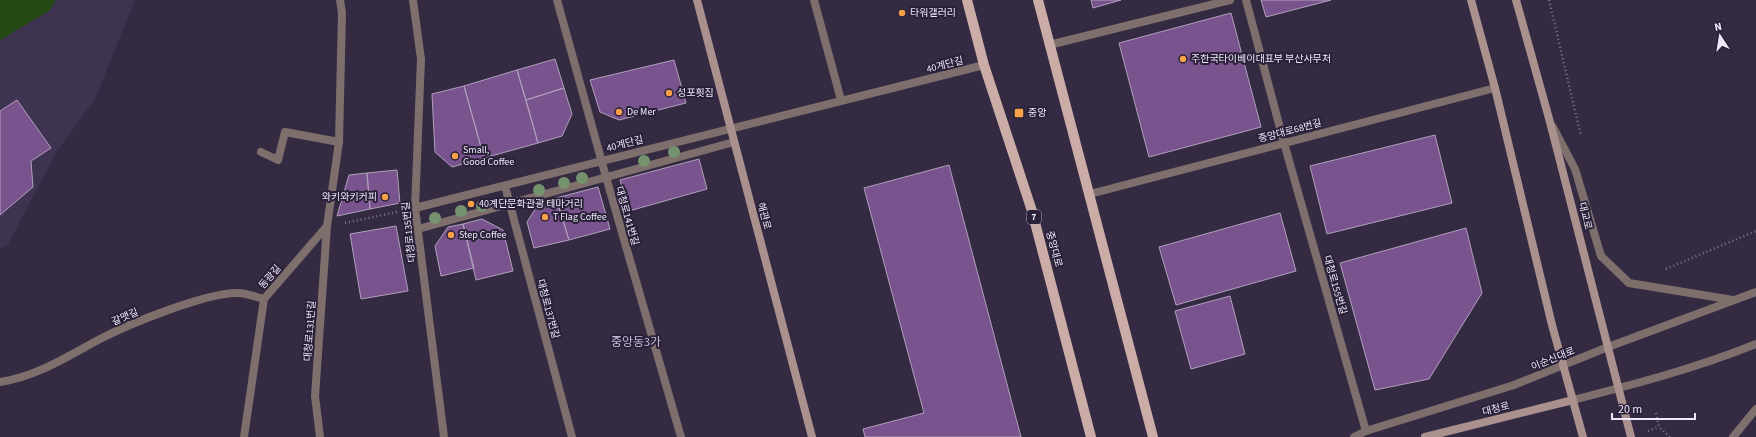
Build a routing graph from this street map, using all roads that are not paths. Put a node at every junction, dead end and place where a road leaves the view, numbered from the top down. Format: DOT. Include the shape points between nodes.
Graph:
graph roads {
  1 [pos="340,0"];
  2 [pos="413,0"];
  3 [pos="557,0"];
  4 [pos="697,0"];
  5 [pos="814,0"];
  6 [pos="967,0"];
  7 [pos="1038,0"];
  8 [pos="1230,0"];
  9 [pos="1246,0"];
  10 [pos="1471,0"];
  11 [pos="1516,0"];
  12 [pos="1049,45"];
  13 [pos="984,66"];
  14 [pos="1495,88"];
  15 [pos="841,100"];
  16 [pos="1550,122"];
  17 [pos="730,128"];
  18 [pos="339,142"];
  19 [pos="734,142"];
  20 [pos="1284,143"];
  21 [pos="261,152"];
  22 [pos="601,161"];
  23 [pos="606,177"];
  24 [pos="505,186"];
  25 [pos="1090,194"];
  26 [pos="510,203"];
  27 [pos="415,208"];
  28 [pos="327,226"];
  29 [pos="418,228"];
  30 [pos="1756,292"];
  31 [pos="264,299"];
  32 [pos="1734,300"];
  33 [pos="1756,344"];
  34 [pos="1608,347"];
  35 [pos="1563,366"];
  36 [pos="0,382"];
  37 [pos="1619,388"];
  38 [pos="1573,400"];
  39 [pos="1756,410"];
  40 [pos="1366,431"];
  41 [pos="244,437"];
  42 [pos="320,437"];
  43 [pos="444,437"];
  44 [pos="572,437"];
  45 [pos="681,437"];
  46 [pos="812,437"];
  47 [pos="1091,437"];
  48 [pos="1153,437"];
  49 [pos="1354,437"];
  50 [pos="1425,437"];
  51 [pos="1583,437"];
  52 [pos="1631,437"];
  53 [pos="1733,437"];
  1 -- 18 [label="street" via="342,13"];
  2 -- 27 [label="street, 대청로135번길" via="421,59"];
  3 -- 22 [label="street, 대청로141번길"];
  4 -- 17 [label="main road, 해관로"];
  5 -- 15 [label="street"];
  6 -- 13 [label="main road, 중앙대로 / 7"];
  7 -- 12 [label="main road"];
  8 -- 12 [label="street"];
  9 -- 20 [label="street, 대청로155번길"];
  10 -- 14 [label="main road"];
  11 -- 16 [label="main road, 대교로"];
  12 -- 25 [label="main road"];
  13 -- 15 [label="street, 40계단길"];
  13 -- 47 [label="main road, 중앙대로 / 7" via="1032,211"];
  14 -- 20 [label="street, 중앙대로68번길"];
  14 -- 35 [label="main road"];
  15 -- 17 [label="street, 40계단길"];
  16 -- 32 [label="street" via="1575,169 1601,256 1629,283"];
  16 -- 34 [label="main road, 대교로"];
  17 -- 19 [label="main road, 해관로"];
  17 -- 22 [label="street, 40계단길"];
  18 -- 21 [label="street" via="285,132 278,160"];
  18 -- 28 [label="street"];
  19 -- 23 [label="street"];
  19 -- 46 [label="main road, 해관로"];
  20 -- 25 [label="street, 중앙대로68번길"];
  20 -- 40 [label="street, 대청로155번길"];
  22 -- 23 [label="street, 대청로141번길"];
  22 -- 24 [label="street, 40계단길"];
  23 -- 26 [label="street"];
  23 -- 45 [label="street, 대청로141번길"];
  24 -- 26 [label="street, 대청로137번길"];
  24 -- 27 [label="street, 40계단길"];
  25 -- 48 [label="main road"];
  26 -- 29 [label="street"];
  26 -- 44 [label="street, 대청로137번길"];
  27 -- 29 [label="street, 대청로135번길"];
  28 -- 31 [label="street, 동광길"];
  28 -- 42 [label="street, 대청로131번길" via="316,396"];
  29 -- 43 [label="street, 대청로135번길"];
  30 -- 32 [label="street, 이순신대로"];
  31 -- 36 [label="street, 갈맷길" via="240,293 209,297 129,326 47,368 15,380"];
  31 -- 41 [label="street, 동광길"];
  32 -- 34 [label="street, 이순신대로"];
  33 -- 37 [label="street" via="1720,358"];
  34 -- 35 [label="street, 이순신대로"];
  34 -- 37 [label="main road, 대교로"];
  35 -- 38 [label="main road"];
  35 -- 40 [label="street, 이순신대로" via="1514,385"];
  37 -- 38 [label="street"];
  37 -- 52 [label="main road, 대교로"];
  38 -- 50 [label="main road, 대청로"];
  38 -- 51 [label="main road"];
  39 -- 53 [label="street"];
  40 -- 49 [label="street, 이순신대로"];
}
